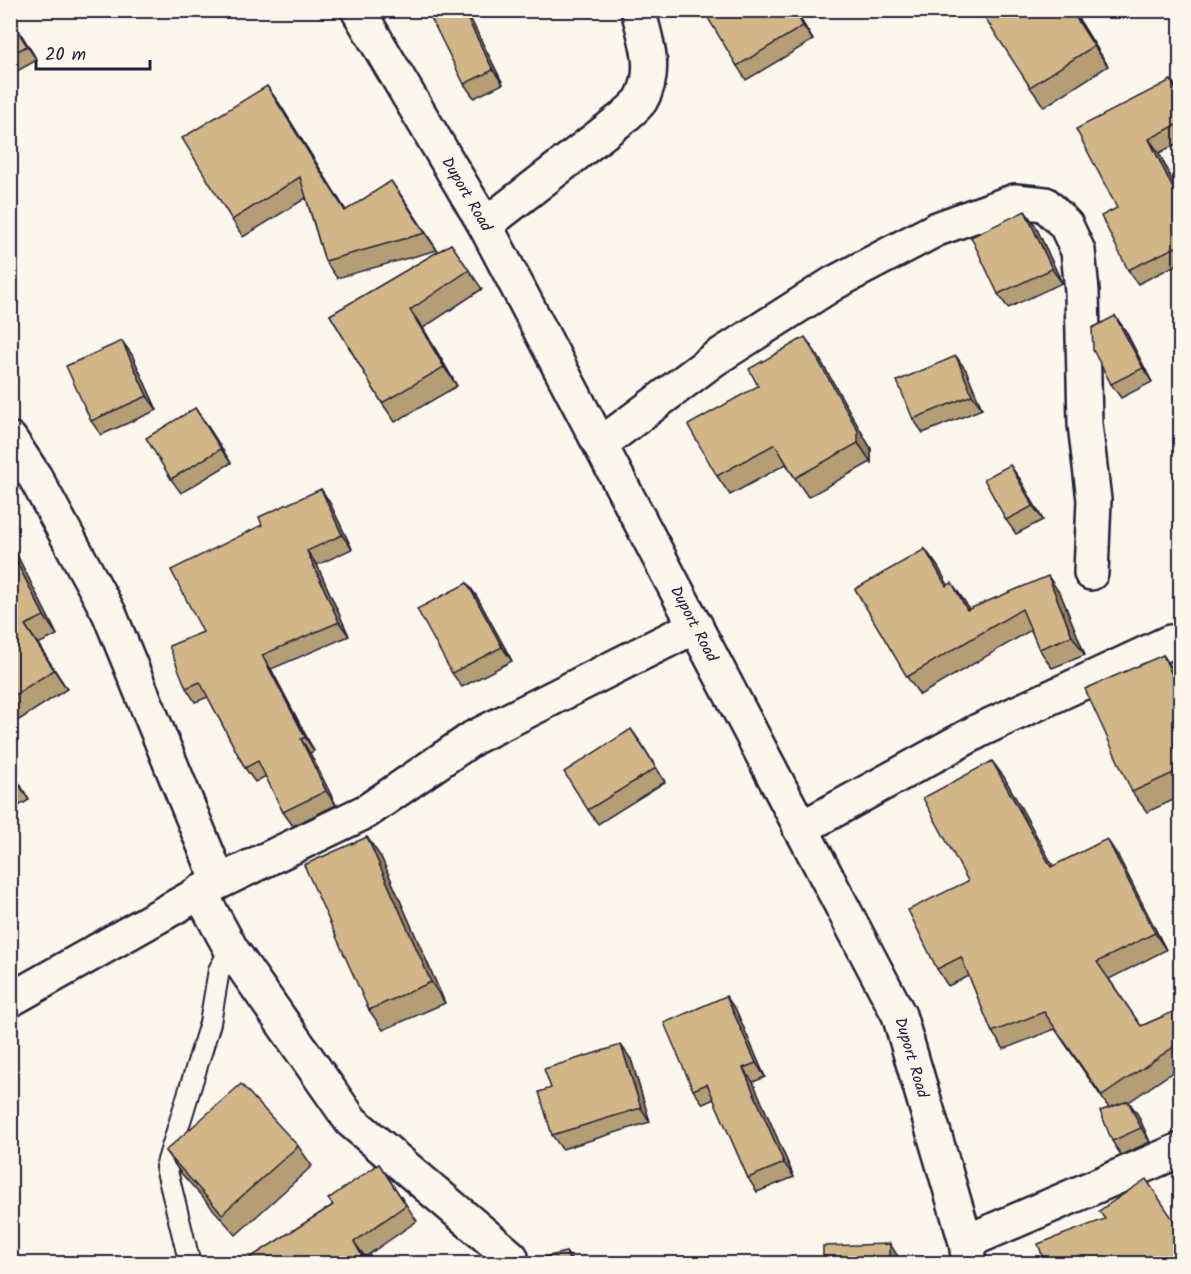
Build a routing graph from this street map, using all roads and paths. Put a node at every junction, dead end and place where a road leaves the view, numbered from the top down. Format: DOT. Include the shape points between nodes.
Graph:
graph roads {
  1 [pos="358,10"];
  2 [pos="638,10"];
  3 [pos="486,225"];
  4 [pos="10,439"];
  5 [pos="602,444"];
  6 [pos="1092,573"];
  7 [pos="696,626"];
  8 [pos="1170,642"];
  9 [pos="800,829"];
  10 [pos="210,887"];
  11 [pos="231,949"];
  12 [pos="10,1000"];
  13 [pos="1180,1150"];
  14 [pos="967,1253"];
  15 [pos="511,1257"];
  16 [pos="190,1263"];
  1 -- 3 [label="street, Duport Road"];
  2 -- 3 [label="street" via="650,51 650,76 641,100"];
  3 -- 5 [label="street, Duport Road"];
  4 -- 10 [label="street" via="35,477 109,614"];
  5 -- 6 [label="street" via="713,360 834,283 937,229 1015,201 1045,204 1066,225 1078,251 1085,424 1094,500"];
  5 -- 7 [label="street, Duport Road"];
  7 -- 9 [label="street, Duport Road"];
  7 -- 10 [label="street" via="473,738 367,811"];
  8 -- 9 [label="street" via="980,730"];
  9 -- 14 [label="street, Duport Road" via="899,1015"];
  10 -- 11 [label="street"];
  10 -- 12 [label="street"];
  11 -- 15 [label="street" via="351,1121"];
  11 -- 16 [label="lane" via="219,970 210,1023 166,1167"];
  13 -- 14 [label="street"];
}
